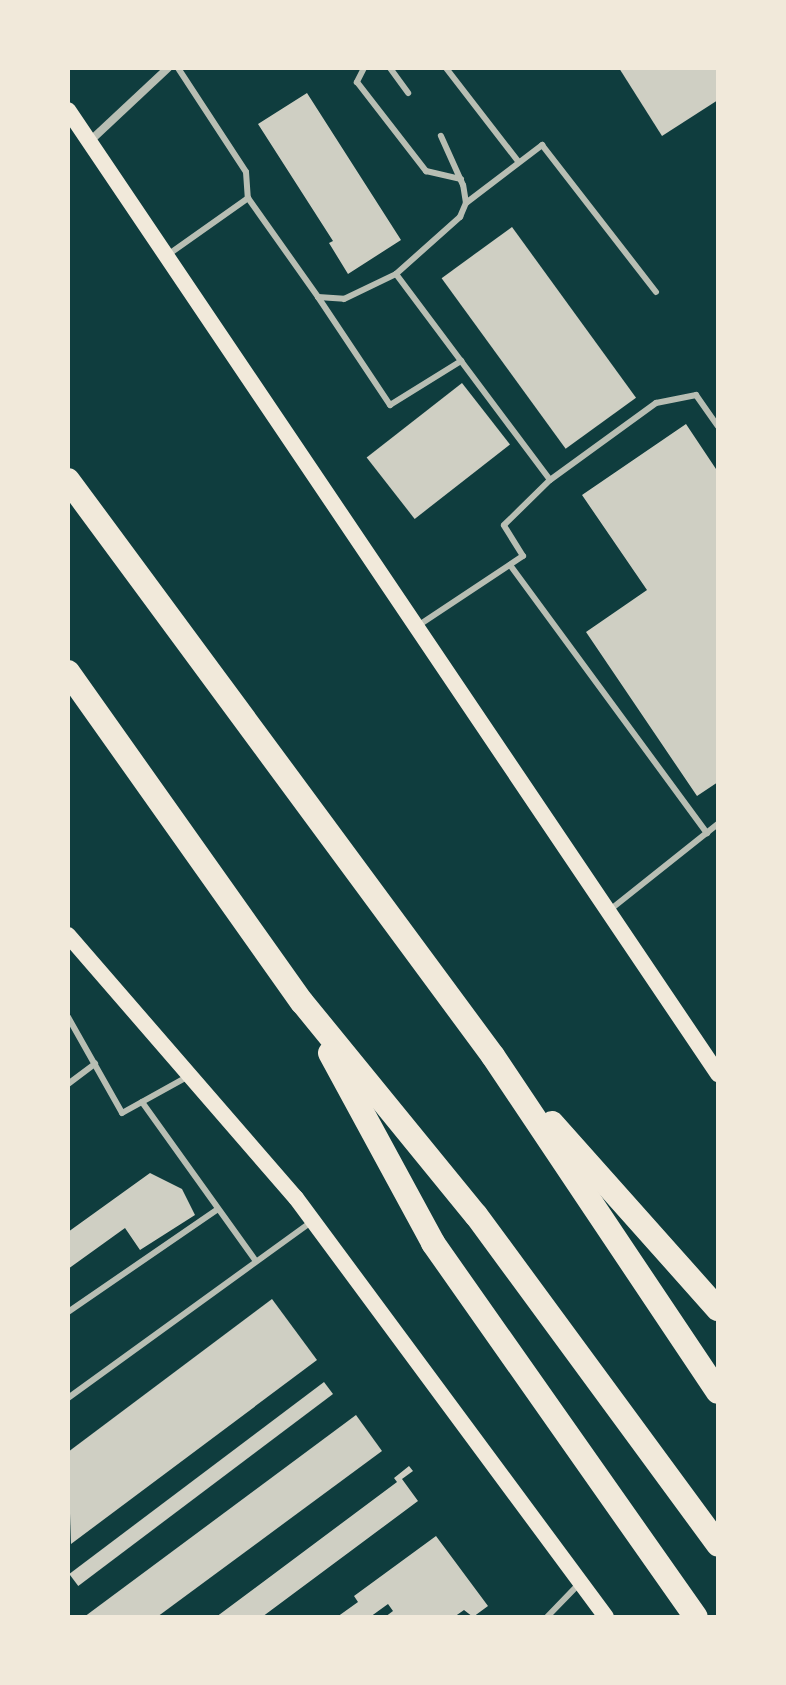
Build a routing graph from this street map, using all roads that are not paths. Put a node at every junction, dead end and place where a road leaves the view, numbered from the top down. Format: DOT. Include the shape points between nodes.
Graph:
graph roads {
  1 [pos="168,68"];
  2 [pos="178,68"];
  3 [pos="364,68"];
  4 [pos="390,68"];
  5 [pos="446,68"];
  6 [pos="408,93"];
  7 [pos="68,110"];
  8 [pos="441,136"];
  9 [pos="89,142"];
  10 [pos="518,161"];
  11 [pos="461,179"];
  12 [pos="248,198"];
  13 [pos="466,203"];
  14 [pos="166,256"];
  15 [pos="396,274"];
  16 [pos="656,292"];
  17 [pos="318,297"];
  18 [pos="461,361"];
  19 [pos="718,426"];
  20 [pos="68,480"];
  21 [pos="550,480"];
  22 [pos="510,565"];
  23 [pos="416,627"];
  24 [pos="68,672"];
  25 [pos="718,824"];
  26 [pos="707,833"];
  27 [pos="608,911"];
  28 [pos="68,935"];
  29 [pos="302,1002"];
  30 [pos="68,1017"];
  31 [pos="493,1056"];
  32 [pos="95,1064"];
  33 [pos="191,1074"];
  34 [pos="718,1074"];
  35 [pos="68,1084"];
  36 [pos="142,1102"];
  37 [pos="218,1209"];
  38 [pos="313,1221"];
  39 [pos="255,1260"];
  40 [pos="718,1309"];
  41 [pos="68,1312"];
  42 [pos="718,1392"];
  43 [pos="68,1398"];
  44 [pos="718,1545"];
  45 [pos="581,1583"];
  46 [pos="547,1617"];
  47 [pos="606,1617"];
  48 [pos="696,1617"];
  1 -- 9 [label="street"];
  2 -- 12 [label="lane" via="246,172"];
  3 -- 11 [label="lane" via="357,82 426,171"];
  4 -- 6 [label="lane"];
  5 -- 10 [label="lane"];
  7 -- 9 [label="main road"];
  8 -- 11 [label="lane"];
  9 -- 14 [label="main road"];
  10 -- 13 [label="lane"];
  10 -- 16 [label="lane" via="542,145"];
  11 -- 13 [label="lane"];
  12 -- 14 [label="lane"];
  12 -- 17 [label="lane"];
  13 -- 15 [label="lane" via="460,217"];
  14 -- 23 [label="main road"];
  15 -- 17 [label="lane" via="344,299"];
  15 -- 18 [label="lane"];
  17 -- 18 [label="lane" via="390,405"];
  18 -- 21 [label="lane"];
  19 -- 21 [label="lane" via="696,395 656,403"];
  20 -- 31 [label="highway"];
  21 -- 22 [label="lane" via="504,525 523,556"];
  22 -- 23 [label="lane"];
  22 -- 26 [label="lane"];
  23 -- 27 [label="main road"];
  24 -- 29 [label="highway"];
  25 -- 26 [label="lane"];
  26 -- 27 [label="lane"];
  27 -- 34 [label="main road"];
  28 -- 33 [label="main road"];
  29 -- 44 [label="highway" via="476,1215"];
  29 -- 48 [label="highway" via="433,1243"];
  30 -- 32 [label="lane"];
  31 -- 40 [label="highway"];
  31 -- 42 [label="highway"];
  32 -- 35 [label="lane"];
  32 -- 36 [label="lane" via="122,1113"];
  33 -- 36 [label="lane"];
  33 -- 38 [label="main road"];
  36 -- 37 [label="lane"];
  37 -- 39 [label="lane"];
  37 -- 41 [label="lane"];
  38 -- 39 [label="lane"];
  38 -- 45 [label="main road"];
  39 -- 43 [label="lane"];
  45 -- 46 [label="lane"];
  45 -- 47 [label="main road"];
}
